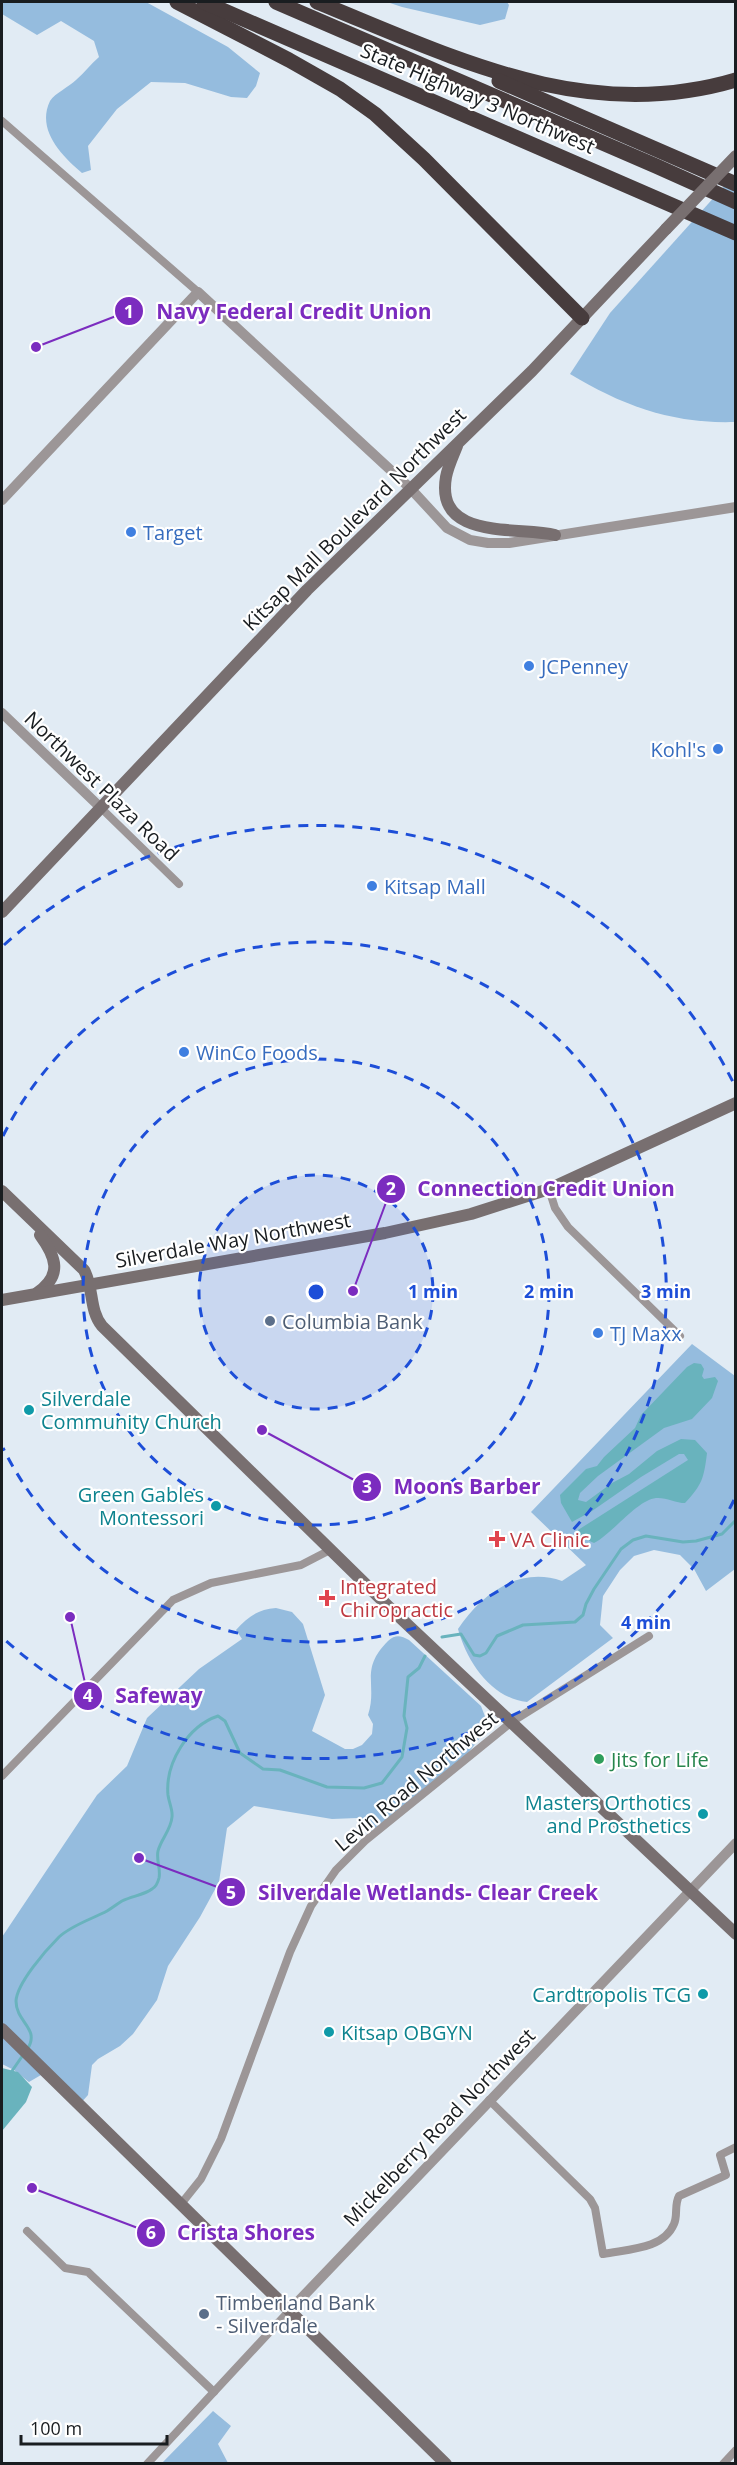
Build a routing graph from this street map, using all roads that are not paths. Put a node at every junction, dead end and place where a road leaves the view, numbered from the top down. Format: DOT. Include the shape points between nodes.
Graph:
graph roads {
  1 [pos="177,2"];
  2 [pos="204,2"];
  3 [pos="276,2"];
  4 [pos="317,2"];
  5 [pos="421,44"];
  6 [pos="735,80"];
  7 [pos="2,121"];
  8 [pos="735,156"];
  9 [pos="735,184"];
  10 [pos="735,202"];
  11 [pos="735,233"];
  12 [pos="198,292"];
  13 [pos="582,318"];
  14 [pos="458,443"];
  15 [pos="410,488"];
  16 [pos="2,500"];
  17 [pos="735,507"];
  18 [pos="555,535"];
  19 [pos="2,713"];
  20 [pos="101,808"];
  21 [pos="179,884"];
  22 [pos="2,912"];
  23 [pos="735,1103"];
  24 [pos="549,1189"];
  25 [pos="2,1191"];
  26 [pos="24,1212"];
  27 [pos="90,1284"];
  28 [pos="36,1294"];
  29 [pos="2,1300"];
  30 [pos="680,1336"];
  31 [pos="330,1550"];
  32 [pos="649,1636"];
  33 [pos="513,1722"];
  34 [pos="2,1776"];
  35 [pos="735,1843"];
  36 [pos="691,1890"];
  37 [pos="735,1934"];
  38 [pos="2,2029"];
  39 [pos="489,2100"];
  40 [pos="735,2147"];
  41 [pos="181,2204"];
  42 [pos="27,2231"];
  43 [pos="290,2310"];
  44 [pos="214,2392"];
  45 [pos="735,2450"];
  46 [pos="147,2463"];
  47 [pos="446,2463"];
  48 [pos="723,2463"];
  1 -- 13 [label="highway" via="289,60 375,114"];
  2 -- 11 [label="highway, State Highway 3 Northwest"];
  3 -- 10 [label="highway, State Highway 3 Northwest"];
  4 -- 5 [label="highway"];
  5 -- 6 [label="highway" via="520,79 593,93 677,93"];
  5 -- 9 [label="highway"];
  7 -- 12 [label="street"];
  8 -- 13 [label="main road, Kitsap Mall Boulevard Northwest, bridge"];
  12 -- 15 [label="street"];
  12 -- 16 [label="street"];
  13 -- 14 [label="main road, Kitsap Mall Boulevard Northwest"];
  14 -- 15 [label="main road, Kitsap Mall Boulevard Northwest"];
  14 -- 18 [label="main road" via="445,484 445,495 455,513 486,529"];
  15 -- 18 [label="street" via="447,528 470,540 509,543"];
  15 -- 20 [label="main road, Kitsap Mall Boulevard Northwest" via="307,590"];
  17 -- 18 [label="street"];
  19 -- 20 [label="street, Northwest Plaza Road"];
  20 -- 21 [label="street, Northwest Plaza Road"];
  20 -- 22 [label="main road, Kitsap Mall Boulevard Northwest"];
  23 -- 24 [label="main road, Silverdale Way Northwest"];
  24 -- 27 [label="main road, Silverdale Way Northwest" via="471,1214 385,1233"];
  24 -- 30 [label="street" via="555,1208 568,1227"];
  25 -- 26 [label="main road"];
  26 -- 27 [label="main road" via="81,1266"];
  26 -- 28 [label="main road" via="53,1258 51,1282"];
  27 -- 28 [label="main road, Silverdale Way Northwest"];
  27 -- 31 [label="main road" via="94,1314 102,1326"];
  28 -- 29 [label="main road, Silverdale Way Northwest"];
  31 -- 33 [label="main road"];
  31 -- 34 [label="street" via="302,1565 211,1582 173,1600"];
  32 -- 33 [label="street, Levin Road Northwest"];
  33 -- 36 [label="main road"];
  33 -- 41 [label="street, Levin Road Northwest" via="355,1850 321,1890 290,1952 221,2139 201,2179"];
  35 -- 36 [label="street, Mickelberry Road Northwest"];
  36 -- 37 [label="main road"];
  36 -- 39 [label="street, Mickelberry Road Northwest"];
  38 -- 41 [label="main road"];
  39 -- 40 [label="street" via="590,2199 603,2254 657,2243 676,2220 679,2196 726,2175 720,2155"];
  39 -- 43 [label="street, Mickelberry Road Northwest"];
  41 -- 43 [label="main road"];
  42 -- 44 [label="street" via="65,2268 88,2272"];
  43 -- 44 [label="street, Mickelberry Road Northwest"];
  43 -- 47 [label="main road"];
  44 -- 46 [label="street, Mickelberry Road Northwest"];
  45 -- 48 [label="street"];
}
